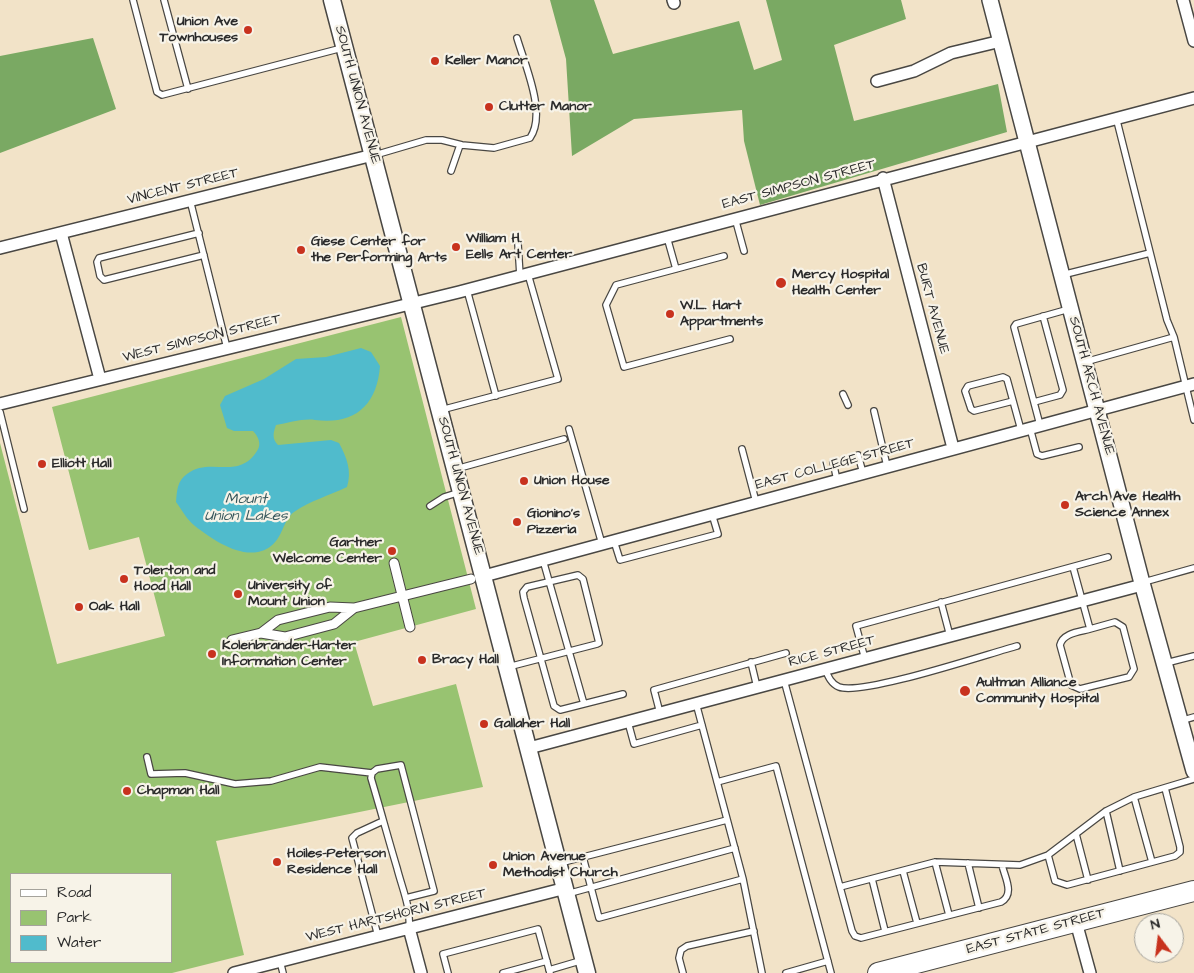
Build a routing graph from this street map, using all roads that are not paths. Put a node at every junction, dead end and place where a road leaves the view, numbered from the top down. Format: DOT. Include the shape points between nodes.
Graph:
graph roads {
  1 [pos="133,0"];
  2 [pos="164,0"];
  3 [pos="332,0"];
  4 [pos="990,0"];
  5 [pos="1183,0"];
  6 [pos="518,38"];
  7 [pos="1001,41"];
  8 [pos="1194,41"];
  9 [pos="344,47"];
  10 [pos="877,81"];
  11 [pos="188,88"];
  12 [pos="1194,98"];
  13 [pos="1116,118"];
  14 [pos="1027,140"];
  15 [pos="460,145"];
  16 [pos="373,155"];
  17 [pos="452,171"];
  18 [pos="883,178"];
  19 [pos="190,200"];
  20 [pos="735,218"];
  21 [pos="61,233"];
  22 [pos="199,233"];
  23 [pos="667,237"];
  24 [pos="518,244"];
  25 [pos="0,248"];
  26 [pos="744,251"];
  27 [pos="1150,253"];
  28 [pos="204,255"];
  29 [pos="724,256"];
  30 [pos="676,270"];
  31 [pos="524,275"];
  32 [pos="1062,275"];
  33 [pos="468,290"];
  34 [pos="412,303"];
  35 [pos="1071,308"];
  36 [pos="1043,316"];
  37 [pos="1174,337"];
  38 [pos="730,339"];
  39 [pos="227,348"];
  40 [pos="1085,362"];
  41 [pos="100,379"];
  42 [pos="1190,385"];
  43 [pos="843,394"];
  44 [pos="496,396"];
  45 [pos="1013,401"];
  46 [pos="1034,402"];
  47 [pos="0,404"];
  48 [pos="848,405"];
  49 [pos="1097,409"];
  50 [pos="440,410"];
  51 [pos="874,411"];
  52 [pos="0,412"];
  53 [pos="1194,420"];
  54 [pos="1030,427"];
  55 [pos="569,429"];
  56 [pos="564,439"];
  57 [pos="1078,447"];
  58 [pos="953,448"];
  59 [pos="742,449"];
  60 [pos="858,455"];
  61 [pos="833,462"];
  62 [pos="887,466"];
  63 [pos="456,469"];
  64 [pos="863,473"];
  65 [pos="837,480"];
  66 [pos="462,492"];
  67 [pos="756,502"];
  68 [pos="430,506"];
  69 [pos="24,509"];
  70 [pos="712,514"];
  71 [pos="614,541"];
  72 [pos="602,544"];
  73 [pos="1108,557"];
  74 [pos="543,560"];
  75 [pos="394,563"];
  76 [pos="1073,567"];
  77 [pos="1194,568"];
  78 [pos="478,578"];
  79 [pos="550,581"];
  80 [pos="1142,584"];
  81 [pos="402,596"];
  82 [pos="1082,601"];
  83 [pos="941,602"];
  84 [pos="354,608"];
  85 [pos="410,626"];
  86 [pos="1090,629"];
  87 [pos="261,633"];
  88 [pos="950,636"];
  89 [pos="232,640"];
  90 [pos="1017,646"];
  91 [pos="570,651"];
  92 [pos="786,653"];
  93 [pos="1194,656"];
  94 [pos="542,658"];
  95 [pos="865,659"];
  96 [pos="751,662"];
  97 [pos="1164,664"];
  98 [pos="508,667"];
  99 [pos="825,669"];
  100 [pos="784,680"];
  101 [pos="757,687"];
  102 [pos="623,694"];
  103 [pos="696,703"];
  104 [pos="584,704"];
  105 [pos="660,713"];
  106 [pos="1187,719"];
  107 [pos="628,722"];
  108 [pos="702,725"];
  109 [pos="529,748"];
  110 [pos="147,756"];
  111 [pos="1194,771"];
  112 [pos="372,774"];
  113 [pos="1194,779"];
  114 [pos="717,782"];
  115 [pos="1165,788"];
  116 [pos="1134,797"];
  117 [pos="1106,811"];
  118 [pos="727,820"];
  119 [pos="384,821"];
  120 [pos="1076,834"];
  121 [pos="735,848"];
  122 [pos="1048,855"];
  123 [pos="583,857"];
  124 [pos="935,862"];
  125 [pos="1152,862"];
  126 [pos="559,863"];
  127 [pos="968,863"];
  128 [pos="1002,865"];
  129 [pos="903,871"];
  130 [pos="1120,871"];
  131 [pos="743,879"];
  132 [pos="872,879"];
  133 [pos="1088,880"];
  134 [pos="840,887"];
  135 [pos="591,888"];
  136 [pos="566,891"];
  137 [pos="1194,891"];
  138 [pos="406,898"];
  139 [pos="979,908"];
  140 [pos="948,915"];
  141 [pos="1076,922"];
  142 [pos="917,923"];
  143 [pos="409,928"];
  144 [pos="754,931"];
  145 [pos="885,932"];
  146 [pos="378,936"];
  147 [pos="280,961"];
  148 [pos="547,961"];
  149 [pos="828,961"];
  150 [pos="586,967"];
  151 [pos="549,971"];
  152 [pos="234,973"];
  153 [pos="283,973"];
  154 [pos="421,973"];
  155 [pos="448,973"];
  156 [pos="503,973"];
  157 [pos="683,973"];
  158 [pos="762,973"];
  159 [pos="786,973"];
  160 [pos="831,973"];
  161 [pos="878,973"];
  162 [pos="1090,973"];
  1 -- 11 [label="lane" via="157,92 162,95"];
  2 -- 11 [label="lane"];
  3 -- 9 [label="main road, SOUTH UNION AVENUE"];
  4 -- 7 [label="street, SOUTH ARCH AVENUE"];
  5 -- 8 [label="street"];
  6 -- 15 [label="lane" via="537,110 535,130 530,138 494,148"];
  7 -- 10 [label="street" via="951,54 914,71"];
  7 -- 14 [label="street, SOUTH ARCH AVENUE"];
  9 -- 11 [label="lane"];
  9 -- 16 [label="main road, SOUTH UNION AVENUE"];
  12 -- 13 [label="street, EAST SIMPSON STREET"];
  13 -- 14 [label="street, EAST SIMPSON STREET"];
  13 -- 27 [label="lane"];
  14 -- 18 [label="street, EAST SIMPSON STREET"];
  14 -- 32 [label="street, SOUTH ARCH AVENUE"];
  15 -- 16 [label="lane" via="426,140"];
  15 -- 17 [label="lane"];
  16 -- 19 [label="street, VINCENT STREET"];
  16 -- 34 [label="main road, SOUTH UNION AVENUE"];
  18 -- 20 [label="street, EAST SIMPSON STREET"];
  18 -- 58 [label="street, BURT AVENUE"];
  19 -- 21 [label="street, VINCENT STREET"];
  19 -- 22 [label="lane"];
  20 -- 23 [label="street, EAST SIMPSON STREET"];
  20 -- 26 [label="lane"];
  21 -- 25 [label="street, VINCENT STREET"];
  21 -- 41 [label="street"];
  22 -- 28 [label="lane"];
  22 -- 28 [label="lane" via="99,258 100,276 104,280"];
  23 -- 30 [label="lane"];
  23 -- 31 [label="street, EAST SIMPSON STREET"];
  24 -- 31 [label="lane"];
  27 -- 32 [label="lane"];
  27 -- 37 [label="lane"];
  28 -- 39 [label="lane"];
  29 -- 30 [label="lane"];
  30 -- 38 [label="lane" via="616,285 606,305 624,367"];
  31 -- 33 [label="street, EAST SIMPSON STREET"];
  31 -- 44 [label="lane" via="558,379"];
  32 -- 35 [label="street, SOUTH ARCH AVENUE"];
  33 -- 34 [label="street, EAST SIMPSON STREET"];
  33 -- 44 [label="lane"];
  34 -- 39 [label="street, WEST SIMPSON STREET"];
  34 -- 50 [label="main road, SOUTH UNION AVENUE"];
  35 -- 36 [label="lane"];
  35 -- 40 [label="street, SOUTH ARCH AVENUE"];
  36 -- 46 [label="lane" via="1014,327"];
  36 -- 46 [label="lane" via="1063,390 1060,395"];
  37 -- 40 [label="lane"];
  37 -- 42 [label="lane"];
  39 -- 41 [label="street, WEST SIMPSON STREET"];
  40 -- 49 [label="street, SOUTH ARCH AVENUE"];
  41 -- 47 [label="street, WEST SIMPSON STREET"];
  42 -- 49 [label="street, EAST COLLEGE STREET"];
  42 -- 53 [label="lane"];
  43 -- 48 [label="lane"];
  44 -- 50 [label="lane"];
  45 -- 45 [label="lane" via="1007,379 1002,377 968,386 965,391 974,411"];
  45 -- 54 [label="lane"];
  46 -- 54 [label="lane"];
  49 -- 54 [label="street, EAST COLLEGE STREET"];
  49 -- 80 [label="street, SOUTH ARCH AVENUE"];
  50 -- 63 [label="main road, SOUTH UNION AVENUE"];
  51 -- 62 [label="lane"];
  52 -- 69 [label="lane"];
  54 -- 57 [label="lane" via="1037,454 1042,456"];
  54 -- 58 [label="street, EAST COLLEGE STREET"];
  55 -- 72 [label="lane"];
  56 -- 63 [label="lane"];
  58 -- 62 [label="street, EAST COLLEGE STREET"];
  59 -- 67 [label="lane"];
  60 -- 64 [label="lane"];
  61 -- 65 [label="lane"];
  62 -- 64 [label="street, EAST COLLEGE STREET"];
  63 -- 66 [label="main road, SOUTH UNION AVENUE"];
  64 -- 65 [label="street, EAST COLLEGE STREET"];
  65 -- 67 [label="street, EAST COLLEGE STREET"];
  66 -- 68 [label="lane" via="444,497"];
  66 -- 78 [label="main road, SOUTH UNION AVENUE"];
  67 -- 70 [label="street, EAST COLLEGE STREET"];
  70 -- 71 [label="street, EAST COLLEGE STREET"];
  70 -- 71 [label="lane" via="718,534 620,560"];
  71 -- 72 [label="street, EAST COLLEGE STREET"];
  72 -- 74 [label="street, EAST COLLEGE STREET"];
  73 -- 76 [label="lane"];
  74 -- 78 [label="street, EAST COLLEGE STREET"];
  74 -- 79 [label="lane"];
  75 -- 81 [label="street"];
  76 -- 82 [label="lane"];
  76 -- 83 [label="lane"];
  77 -- 80 [label="lane"];
  78 -- 81 [label="street"];
  78 -- 98 [label="main road, SOUTH UNION AVENUE"];
  79 -- 91 [label="lane"];
  79 -- 91 [label="lane" via="576,575 583,579 599,642"];
  79 -- 94 [label="lane" via="528,587 523,592"];
  80 -- 82 [label="street, RICE STREET"];
  80 -- 97 [label="street, SOUTH ARCH AVENUE"];
  81 -- 84 [label="street"];
  81 -- 85 [label="street"];
  82 -- 86 [label="lane"];
  82 -- 88 [label="street, RICE STREET"];
  83 -- 88 [label="lane"];
  83 -- 95 [label="lane" via="856,626"];
  84 -- 87 [label="street" via="330,607 278,620"];
  84 -- 87 [label="street" via="334,624 285,637"];
  86 -- 86 [label="lane" via="1065,636 1060,645 1071,685 1080,689 1129,677 1134,668 1123,627 1115,622"];
  87 -- 89 [label="street"];
  88 -- 95 [label="street, RICE STREET"];
  90 -- 99 [label="lane" via="877,685 839,687 830,680"];
  91 -- 94 [label="lane"];
  91 -- 104 [label="lane"];
  92 -- 96 [label="lane"];
  93 -- 97 [label="lane"];
  94 -- 98 [label="lane"];
  94 -- 104 [label="lane" via="556,709"];
  95 -- 99 [label="street, RICE STREET"];
  96 -- 101 [label="lane"];
  96 -- 105 [label="lane" via="654,690"];
  97 -- 106 [label="street, SOUTH ARCH AVENUE"];
  98 -- 109 [label="main road, SOUTH UNION AVENUE"];
  99 -- 100 [label="street, RICE STREET"];
  100 -- 101 [label="street, RICE STREET"];
  100 -- 134 [label="lane"];
  101 -- 103 [label="street, RICE STREET"];
  102 -- 104 [label="lane"];
  103 -- 105 [label="street, RICE STREET"];
  103 -- 108 [label="lane"];
  105 -- 107 [label="street, RICE STREET"];
  106 -- 111 [label="street, SOUTH ARCH AVENUE"];
  107 -- 108 [label="lane" via="634,744"];
  107 -- 109 [label="street, RICE STREET"];
  108 -- 114 [label="lane"];
  109 -- 126 [label="main road, SOUTH UNION AVENUE"];
  110 -- 112 [label="lane" via="151,774 185,773 235,784 271,781 320,767"];
  112 -- 119 [label="lane"];
  112 -- 138 [label="lane" via="401,765 434,892"];
  113 -- 115 [label="lane"];
  114 -- 118 [label="lane"];
  114 -- 149 [label="lane" via="776,766"];
  115 -- 116 [label="lane"];
  115 -- 125 [label="lane" via="1180,852"];
  116 -- 117 [label="lane"];
  116 -- 125 [label="lane"];
  117 -- 120 [label="lane"];
  117 -- 130 [label="lane"];
  118 -- 121 [label="lane"];
  118 -- 123 [label="lane"];
  119 -- 138 [label="lane"];
  119 -- 146 [label="lane" via="352,838"];
  120 -- 122 [label="lane"];
  120 -- 133 [label="lane"];
  121 -- 131 [label="lane"];
  121 -- 135 [label="lane"];
  122 -- 128 [label="lane" via="1020,866"];
  122 -- 133 [label="lane" via="1055,881 1060,885"];
  123 -- 126 [label="lane"];
  123 -- 135 [label="lane"];
  124 -- 127 [label="lane"];
  124 -- 129 [label="lane"];
  124 -- 140 [label="lane"];
  125 -- 130 [label="lane"];
  126 -- 136 [label="main road, SOUTH UNION AVENUE"];
  127 -- 128 [label="lane"];
  127 -- 139 [label="lane"];
  128 -- 139 [label="lane" via="1009,894 1007,898"];
  129 -- 132 [label="lane"];
  129 -- 142 [label="lane"];
  130 -- 133 [label="lane"];
  131 -- 135 [label="lane" via="599,918"];
  131 -- 144 [label="lane"];
  132 -- 134 [label="lane"];
  132 -- 145 [label="lane"];
  134 -- 145 [label="lane" via="856,936 861,938"];
  135 -- 136 [label="lane"];
  136 -- 143 [label="street, WEST HARTSHORN STREET"];
  136 -- 150 [label="main road, SOUTH UNION AVENUE"];
  137 -- 141 [label="highway, EAST STATE STREET"];
  138 -- 143 [label="lane"];
  139 -- 140 [label="lane"];
  140 -- 142 [label="lane"];
  141 -- 161 [label="highway, EAST STATE STREET"];
  141 -- 162 [label="street"];
  142 -- 145 [label="lane"];
  143 -- 146 [label="street, WEST HARTSHORN STREET"];
  143 -- 154 [label="street"];
  144 -- 157 [label="lane" via="687,946 681,950 679,958"];
  144 -- 158 [label="lane"];
  146 -- 147 [label="street, WEST HARTSHORN STREET"];
  147 -- 152 [label="street, WEST HARTSHORN STREET"];
  147 -- 153 [label="lane"];
  148 -- 151 [label="lane"];
  148 -- 155 [label="lane" via="538,929 443,954"];
  148 -- 156 [label="lane"];
  149 -- 159 [label="lane"];
  149 -- 160 [label="lane"];
  150 -- 151 [label="lane"];
}
